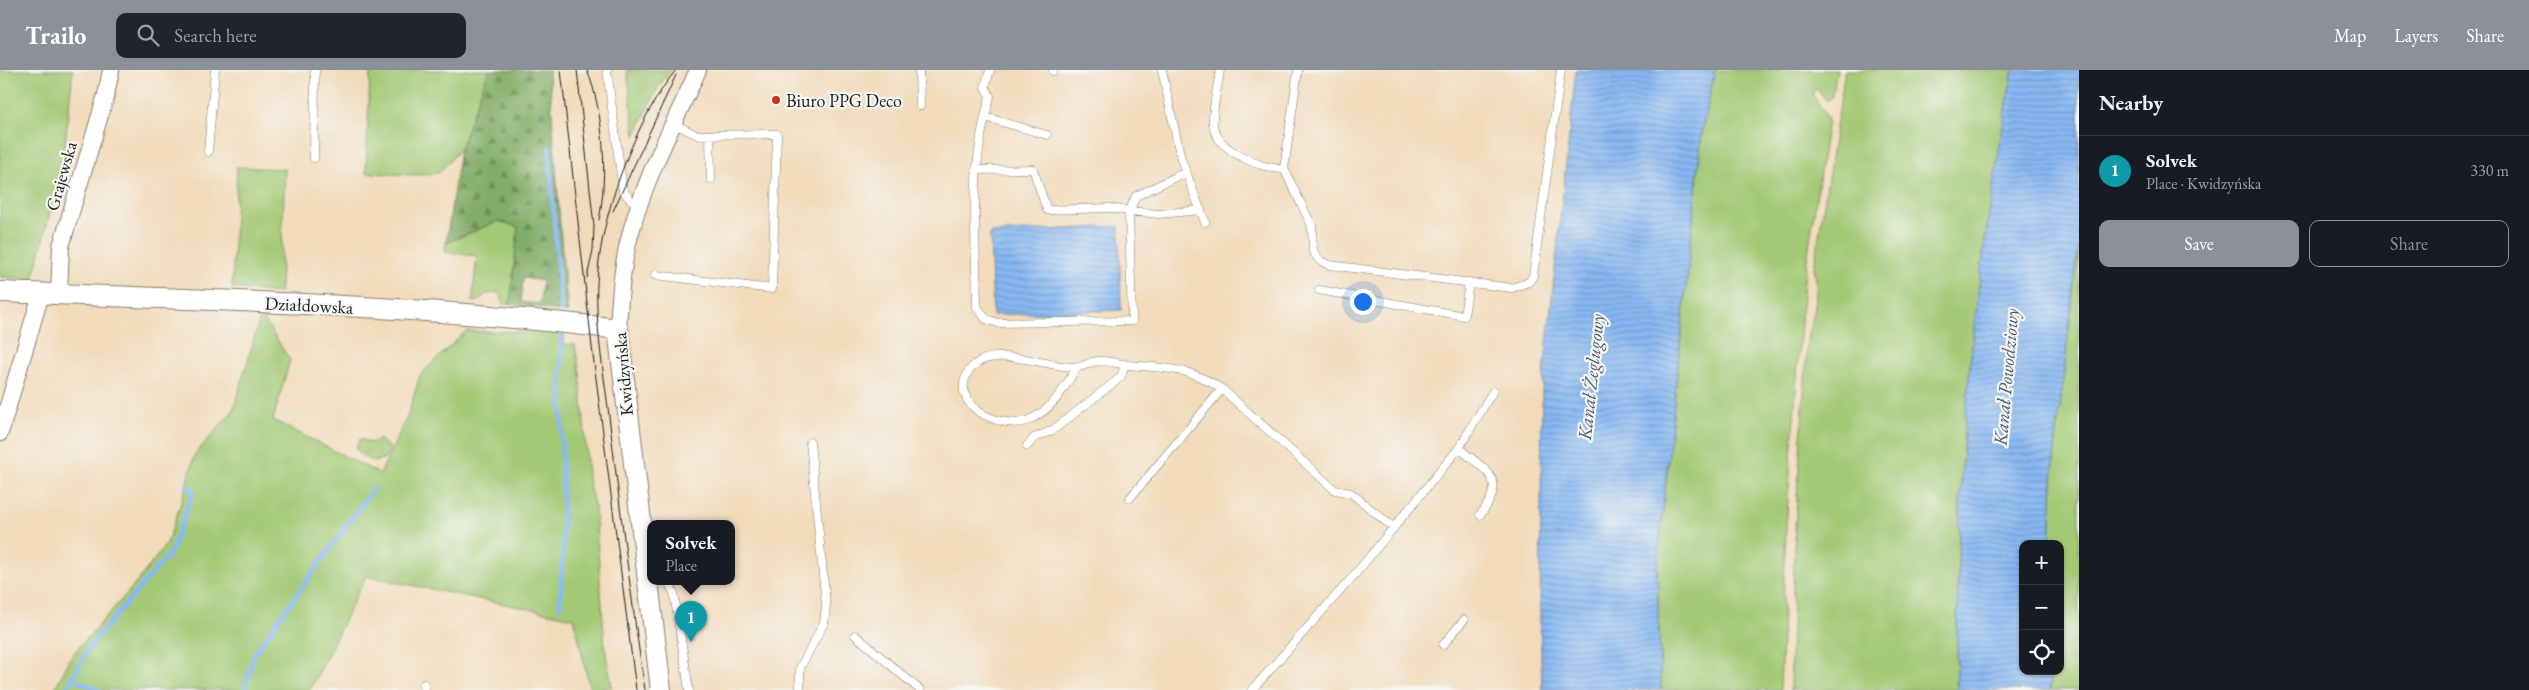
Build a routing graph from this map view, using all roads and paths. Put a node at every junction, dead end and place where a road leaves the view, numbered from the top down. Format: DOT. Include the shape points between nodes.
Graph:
graph roads {
  1 [pos="111,70"];
  2 [pos="215,70"];
  3 [pos="315,70"];
  4 [pos="607,70"];
  5 [pos="698,70"];
  6 [pos="919,70"];
  7 [pos="990,70"];
  8 [pos="1162,70"];
  9 [pos="1220,70"];
  10 [pos="1298,70"];
  11 [pos="1561,70"];
  12 [pos="920,106"];
  13 [pos="985,117"];
  14 [pos="674,124"];
  15 [pos="1047,135"];
  16 [pos="710,136"];
  17 [pos="208,152"];
  18 [pos="314,158"];
  19 [pos="1284,169"];
  20 [pos="976,170"];
  21 [pos="1186,172"];
  22 [pos="710,179"];
  23 [pos="639,204"];
  24 [pos="1201,210"];
  25 [pos="1129,211"];
  26 [pos="1205,222"];
  27 [pos="656,275"];
  28 [pos="1469,282"];
  29 [pos="1319,290"];
  30 [pos="0,292"];
  31 [pos="50,294"];
  32 [pos="618,329"];
  33 [pos="1125,364"];
  34 [pos="1077,368"];
  35 [pos="1222,389"];
  36 [pos="1493,391"];
  37 [pos="0,433"];
  38 [pos="810,442"];
  39 [pos="1027,446"];
  40 [pos="1459,448"];
  41 [pos="1130,498"];
  42 [pos="1480,516"];
  43 [pos="1394,528"];
  44 [pos="647,559"];
  45 [pos="650,585"];
  46 [pos="670,585"];
  47 [pos="1464,620"];
  48 [pos="855,634"];
  49 [pos="1443,645"];
  50 [pos="658,689"];
  51 [pos="689,690"];
  52 [pos="800,690"];
  53 [pos="920,690"];
  54 [pos="1252,690"];
  1 -- 31 [label="street, Grajewska"];
  2 -- 17 [label="lane"];
  3 -- 18 [label="lane"];
  4 -- 23 [label="lane" via="623,191"];
  5 -- 14 [label="street, Kwidzyńska"];
  6 -- 12 [label="lane"];
  7 -- 13 [label="lane" via="985,87 990,96"];
  8 -- 21 [label="lane"];
  9 -- 19 [label="lane" via="1213,124 1218,136 1229,148 1252,163"];
  10 -- 19 [label="lane"];
  11 -- 28 [label="lane" via="1533,276 1529,282 1512,288"];
  13 -- 15 [label="lane"];
  13 -- 20 [label="lane"];
  14 -- 16 [label="lane" via="697,135"];
  14 -- 23 [label="street, Kwidzyńska"];
  16 -- 22 [label="lane"];
  16 -- 27 [label="lane" via="777,134 772,289"];
  19 -- 28 [label="lane" via="1312,226 1313,251 1328,266"];
  20 -- 25 [label="lane" via="1033,169 1047,210 1110,208"];
  20 -- 25 [label="lane" via="977,307 982,315 998,323 1132,322"];
  21 -- 24 [label="lane"];
  21 -- 25 [label="lane" via="1136,196"];
  23 -- 32 [label="street, Kwidzyńska" via="628,241"];
  24 -- 25 [label="lane" via="1158,214"];
  24 -- 26 [label="lane"];
  28 -- 29 [label="lane" via="1464,316"];
  30 -- 31 [label="street, Działdowska"];
  31 -- 32 [label="street, Działdowska" via="434,311"];
  31 -- 37 [label="street, Grajewska"];
  32 -- 44 [label="street, Kwidzyńska"];
  33 -- 34 [label="lane" via="1098,361"];
  33 -- 35 [label="lane" via="1180,369 1202,376"];
  33 -- 39 [label="lane" via="1121,377"];
  34 -- 34 [label="lane" via="995,357 980,361 970,370 964,390 967,401 985,416 1012,422 1027,421 1049,407"];
  35 -- 41 [label="lane"];
  35 -- 43 [label="lane" via="1335,490 1351,493"];
  36 -- 40 [label="lane"];
  38 -- 52 [label="lane" via="826,605 824,623 800,668"];
  40 -- 42 [label="lane" via="1487,471 1495,486 1494,496"];
  40 -- 43 [label="lane"];
  43 -- 54 [label="lane"];
  45 -- 50 [label="street, Kwidzyńska"];
  46 -- 51 [label="lane" via="674,593"];
  47 -- 49 [label="lane"];
  48 -- 53 [label="lane"];
}
